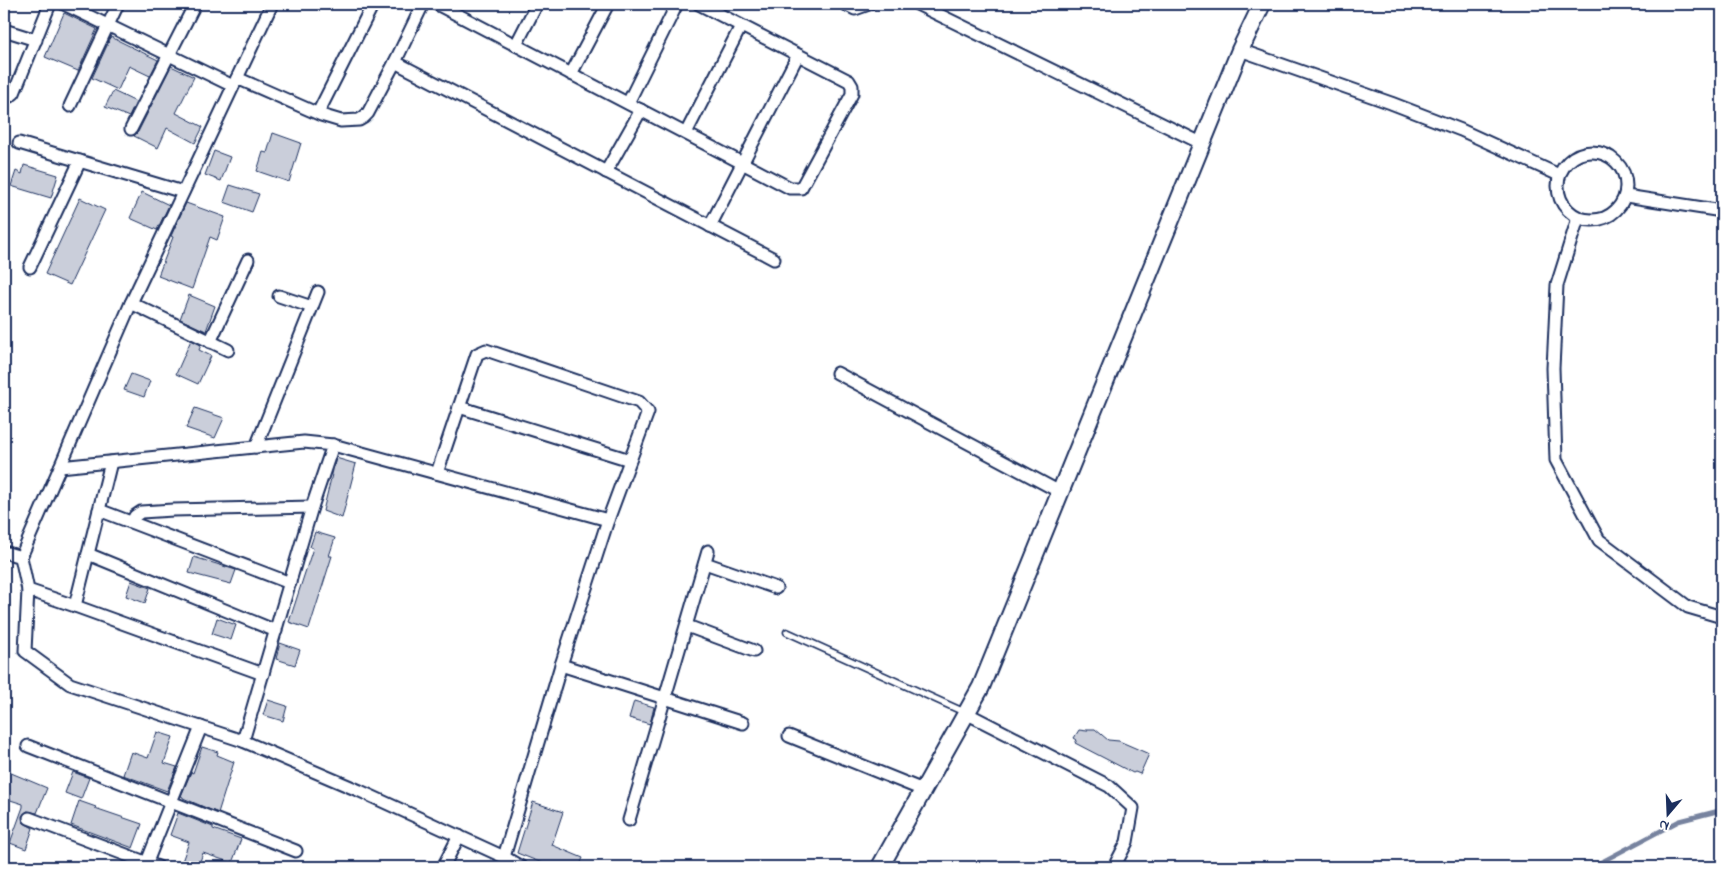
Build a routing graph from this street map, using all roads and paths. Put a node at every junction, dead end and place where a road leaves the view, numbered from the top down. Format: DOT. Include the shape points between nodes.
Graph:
graph roads {
  1 [pos="50,4"];
  2 [pos="64,4"];
  3 [pos="118,4"];
  4 [pos="195,4"];
  5 [pos="272,4"];
  6 [pos="373,4"];
  7 [pos="423,4"];
  8 [pos="437,4"];
  9 [pos="537,4"];
  10 [pos="608,4"];
  11 [pos="677,4"];
  12 [pos="699,4"];
  13 [pos="845,4"];
  14 [pos="869,4"];
  15 [pos="917,4"];
  16 [pos="1262,4"];
  17 [pos="460,9"];
  18 [pos="108,25"];
  19 [pos="740,26"];
  20 [pos="4,30"];
  21 [pos="36,40"];
  22 [pos="516,45"];
  23 [pos="1240,50"];
  24 [pos="168,55"];
  25 [pos="798,55"];
  26 [pos="395,62"];
  27 [pos="571,74"];
  28 [pos="235,82"];
  29 [pos="4,94"];
  30 [pos="628,103"];
  31 [pos="70,106"];
  32 [pos="641,110"];
  33 [pos="318,113"];
  34 [pos="131,129"];
  35 [pos="686,133"];
  36 [pos="20,143"];
  37 [pos="1203,144"];
  38 [pos="80,161"];
  39 [pos="742,163"];
  40 [pos="606,172"];
  41 [pos="1559,176"];
  42 [pos="183,192"];
  43 [pos="1626,196"];
  44 [pos="1722,211"];
  45 [pos="1578,218"];
  46 [pos="710,226"];
  47 [pos="774,259"];
  48 [pos="248,260"];
  49 [pos="30,267"];
  50 [pos="318,292"];
  51 [pos="279,296"];
  52 [pos="130,303"];
  53 [pos="312,307"];
  54 [pos="210,342"];
  55 [pos="228,350"];
  56 [pos="838,373"];
  57 [pos="460,407"];
  58 [pos="333,445"];
  59 [pos="256,447"];
  60 [pos="630,460"];
  61 [pos="111,462"];
  62 [pos="60,467"];
  63 [pos="437,473"];
  64 [pos="1060,492"];
  65 [pos="312,507"];
  66 [pos="99,510"];
  67 [pos="608,520"];
  68 [pos="132,522"];
  69 [pos="708,551"];
  70 [pos="4,552"];
  71 [pos="88,554"];
  72 [pos="21,557"];
  73 [pos="705,563"];
  74 [pos="290,583"];
  75 [pos="776,588"];
  76 [pos="28,590"];
  77 [pos="75,606"];
  78 [pos="1722,617"];
  79 [pos="686,626"];
  80 [pos="276,631"];
  81 [pos="787,632"];
  82 [pos="754,651"];
  83 [pos="561,665"];
  84 [pos="263,674"];
  85 [pos="666,698"];
  86 [pos="966,713"];
  87 [pos="743,723"];
  88 [pos="201,727"];
  89 [pos="789,736"];
  90 [pos="243,741"];
  91 [pos="28,746"];
  92 [pos="923,790"];
  93 [pos="170,803"];
  94 [pos="29,818"];
  95 [pos="629,820"];
  96 [pos="459,836"];
  97 [pos="296,851"];
  98 [pos="504,857"];
  99 [pos="150,866"];
  100 [pos="443,867"];
  101 [pos="521,867"];
  102 [pos="880,867"];
  103 [pos="1114,867"];
  1 -- 21 [label="street"];
  2 -- 18 [label="street"];
  3 -- 18 [label="street"];
  4 -- 24 [label="street"];
  5 -- 28 [label="street"];
  6 -- 33 [label="street"];
  7 -- 26 [label="street"];
  8 -- 17 [label="street"];
  9 -- 22 [label="street"];
  10 -- 27 [label="street"];
  11 -- 30 [label="street"];
  12 -- 19 [label="street"];
  13 -- 14 [label="street" via="855,9"];
  15 -- 37 [label="street"];
  16 -- 23 [label="street"];
  17 -- 22 [label="street"];
  18 -- 24 [label="street"];
  18 -- 31 [label="street"];
  19 -- 25 [label="street"];
  19 -- 35 [label="street"];
  20 -- 21 [label="street"];
  21 -- 29 [label="street" via="14,94"];
  22 -- 27 [label="street"];
  23 -- 37 [label="street"];
  23 -- 41 [label="street" via="1461,130"];
  24 -- 28 [label="street"];
  24 -- 34 [label="street"];
  25 -- 39 [label="street"];
  25 -- 39 [label="street" via="849,81 852,94 801,188 790,188"];
  26 -- 33 [label="street" via="364,117 341,121"];
  26 -- 40 [label="street"];
  27 -- 30 [label="street"];
  28 -- 33 [label="street"];
  28 -- 42 [label="street"];
  30 -- 32 [label="street"];
  32 -- 35 [label="street"];
  32 -- 40 [label="street"];
  35 -- 39 [label="street"];
  36 -- 38 [label="street"];
  37 -- 64 [label="street"];
  38 -- 42 [label="street"];
  38 -- 49 [label="street"];
  39 -- 46 [label="street"];
  40 -- 46 [label="street"];
  41 -- 43 [label="street" via="1565,165 1585,152 1608,155 1624,172"];
  41 -- 45 [label="street" via="1558,195 1569,212"];
  42 -- 52 [label="street"];
  43 -- 44 [label="street"];
  43 -- 45 [label="street" via="1612,215 1601,220"];
  45 -- 78 [label="street" via="1557,285 1553,368 1556,460 1599,540 1688,607"];
  46 -- 47 [label="street"];
  48 -- 54 [label="street"];
  50 -- 53 [label="street"];
  51 -- 53 [label="street"];
  52 -- 54 [label="street"];
  52 -- 62 [label="street"];
  53 -- 59 [label="street"];
  54 -- 55 [label="street"];
  56 -- 64 [label="street"];
  57 -- 60 [label="street"];
  57 -- 60 [label="street" via="477,354 486,350 639,402 648,412"];
  57 -- 63 [label="street"];
  58 -- 59 [label="street" via="304,442"];
  58 -- 63 [label="street"];
  58 -- 65 [label="street"];
  59 -- 61 [label="street"];
  60 -- 67 [label="street"];
  61 -- 62 [label="street"];
  61 -- 66 [label="street"];
  62 -- 72 [label="street"];
  63 -- 67 [label="street"];
  64 -- 86 [label="street" via="981,687"];
  65 -- 68 [label="street" via="141,512"];
  65 -- 74 [label="street"];
  66 -- 68 [label="street"];
  66 -- 71 [label="street"];
  67 -- 83 [label="street"];
  68 -- 74 [label="street"];
  69 -- 73 [label="street"];
  70 -- 72 [label="street"];
  71 -- 77 [label="street"];
  71 -- 80 [label="street"];
  72 -- 76 [label="street"];
  73 -- 75 [label="street"];
  73 -- 79 [label="street"];
  74 -- 80 [label="street"];
  76 -- 77 [label="street"];
  76 -- 88 [label="street" via="25,651 70,684"];
  77 -- 84 [label="street"];
  79 -- 82 [label="street"];
  79 -- 85 [label="street"];
  80 -- 84 [label="street"];
  81 -- 86 [label="lane"];
  83 -- 85 [label="street"];
  83 -- 98 [label="street"];
  84 -- 90 [label="street"];
  85 -- 87 [label="street"];
  85 -- 95 [label="street"];
  86 -- 92 [label="street"];
  86 -- 103 [label="street" via="1109,786 1133,808 1127,842"];
  88 -- 90 [label="street"];
  88 -- 93 [label="street"];
  89 -- 92 [label="street"];
  90 -- 96 [label="street"];
  91 -- 93 [label="street"];
  92 -- 102 [label="street"];
  93 -- 97 [label="street"];
  93 -- 99 [label="street"];
  94 -- 99 [label="street"];
  96 -- 98 [label="street"];
  96 -- 100 [label="street"];
  98 -- 101 [label="street"];
}
